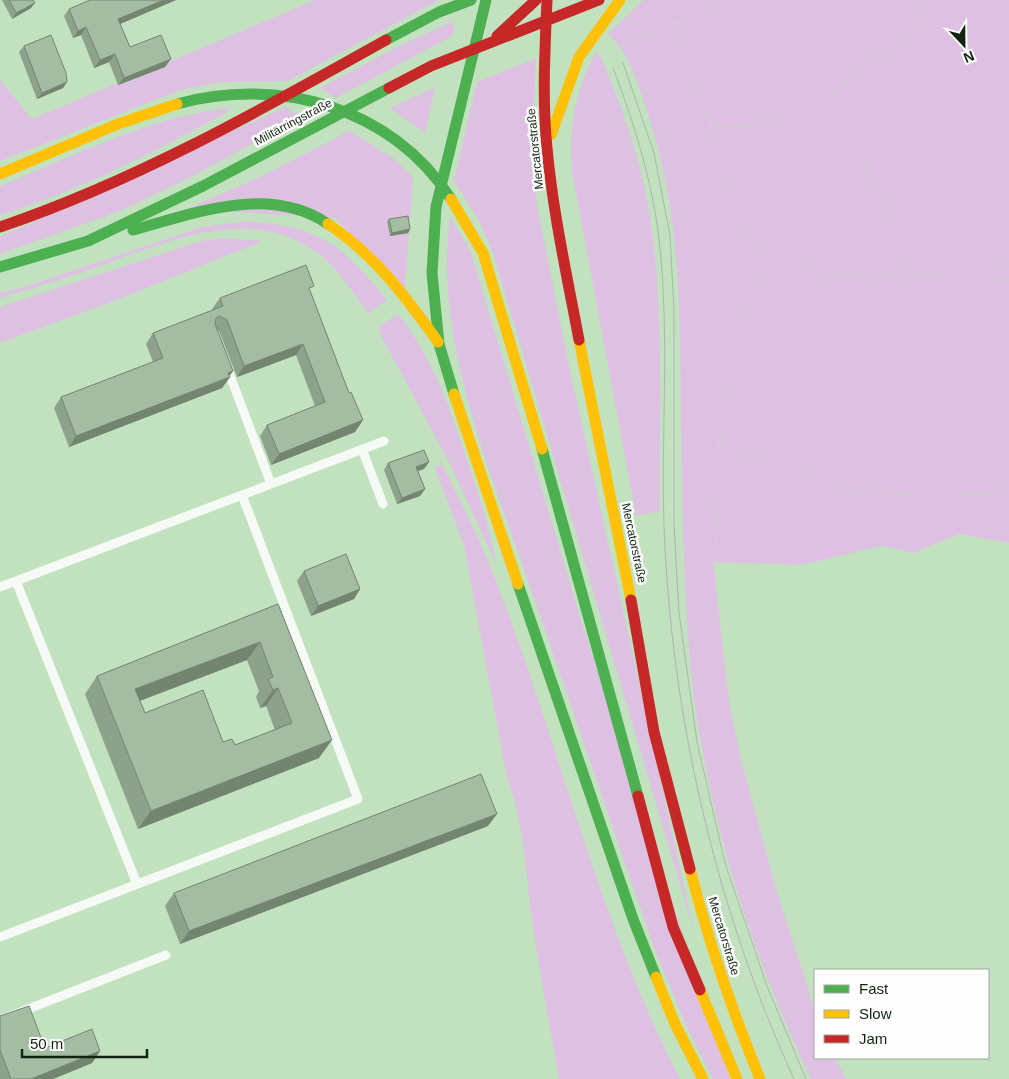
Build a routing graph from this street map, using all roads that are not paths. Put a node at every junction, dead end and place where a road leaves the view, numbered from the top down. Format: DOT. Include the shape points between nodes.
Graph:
graph roads {
  1 [pos="471,0"];
  2 [pos="486,0"];
  3 [pos="599,0"];
  4 [pos="620,0"];
  5 [pos="531,1"];
  6 [pos="547,11"];
  7 [pos="495,20"];
  8 [pos="478,36"];
  9 [pos="490,43"];
  10 [pos="475,49"];
  11 [pos="452,57"];
  12 [pos="469,75"];
  13 [pos="546,148"];
  14 [pos="0,174"];
  15 [pos="0,227"];
  16 [pos="88,241"];
  17 [pos="0,267"];
  18 [pos="440,344"];
  19 [pos="223,358"];
  20 [pos="384,441"];
  21 [pos="362,449"];
  22 [pos="271,484"];
  23 [pos="242,496"];
  24 [pos="383,504"];
  25 [pos="16,581"];
  26 [pos="0,587"];
  27 [pos="137,884"];
  28 [pos="0,937"];
  29 [pos="166,955"];
  30 [pos="0,1020"];
  31 [pos="703,1079"];
  32 [pos="737,1079"];
  33 [pos="760,1079"];
  1 -- 15 [label="main road" via="411,28 143,170"];
  2 -- 8 [label="main road"];
  3 -- 6 [label="main road, Militärringstraße" via="573,12"];
  4 -- 13 [label="main road" via="580,57"];
  5 -- 6 [label="main road"];
  5 -- 9 [label="main road"];
  6 -- 9 [label="main road, Militärringstraße"];
  6 -- 13 [label="main road, Mercatorstraße"];
  7 -- 8 [label="main road"];
  8 -- 10 [label="main road"];
  8 -- 11 [label="main road"];
  9 -- 10 [label="main road, Militärringstraße"];
  9 -- 12 [label="main road"];
  10 -- 11 [label="main road, Militärringstraße"];
  10 -- 12 [label="main road"];
  11 -- 16 [label="main road, Militärringstraße" via="203,186"];
  12 -- 18 [label="main road" via="436,207 432,273"];
  13 -- 33 [label="main road, Mercatorstraße" via="557,228 636,620 654,732 701,912 736,1020"];
  14 -- 32 [label="main road" via="159,109 228,94 311,100 354,113 404,143 432,171 483,253 562,516 673,927"];
  16 -- 17 [label="main road, Militärringstraße"];
  16 -- 18 [label="main road" via="226,206 286,206 309,213 356,242"];
  18 -- 31 [label="main road" via="466,432 634,919 672,1016"];
  19 -- 22 [label="lane"];
  20 -- 21 [label="lane"];
  21 -- 22 [label="lane"];
  21 -- 24 [label="lane"];
  22 -- 23 [label="lane"];
  23 -- 25 [label="lane"];
  23 -- 27 [label="lane" via="358,799"];
  25 -- 26 [label="lane"];
  25 -- 27 [label="lane"];
  27 -- 28 [label="lane"];
  29 -- 30 [label="lane"];
}
